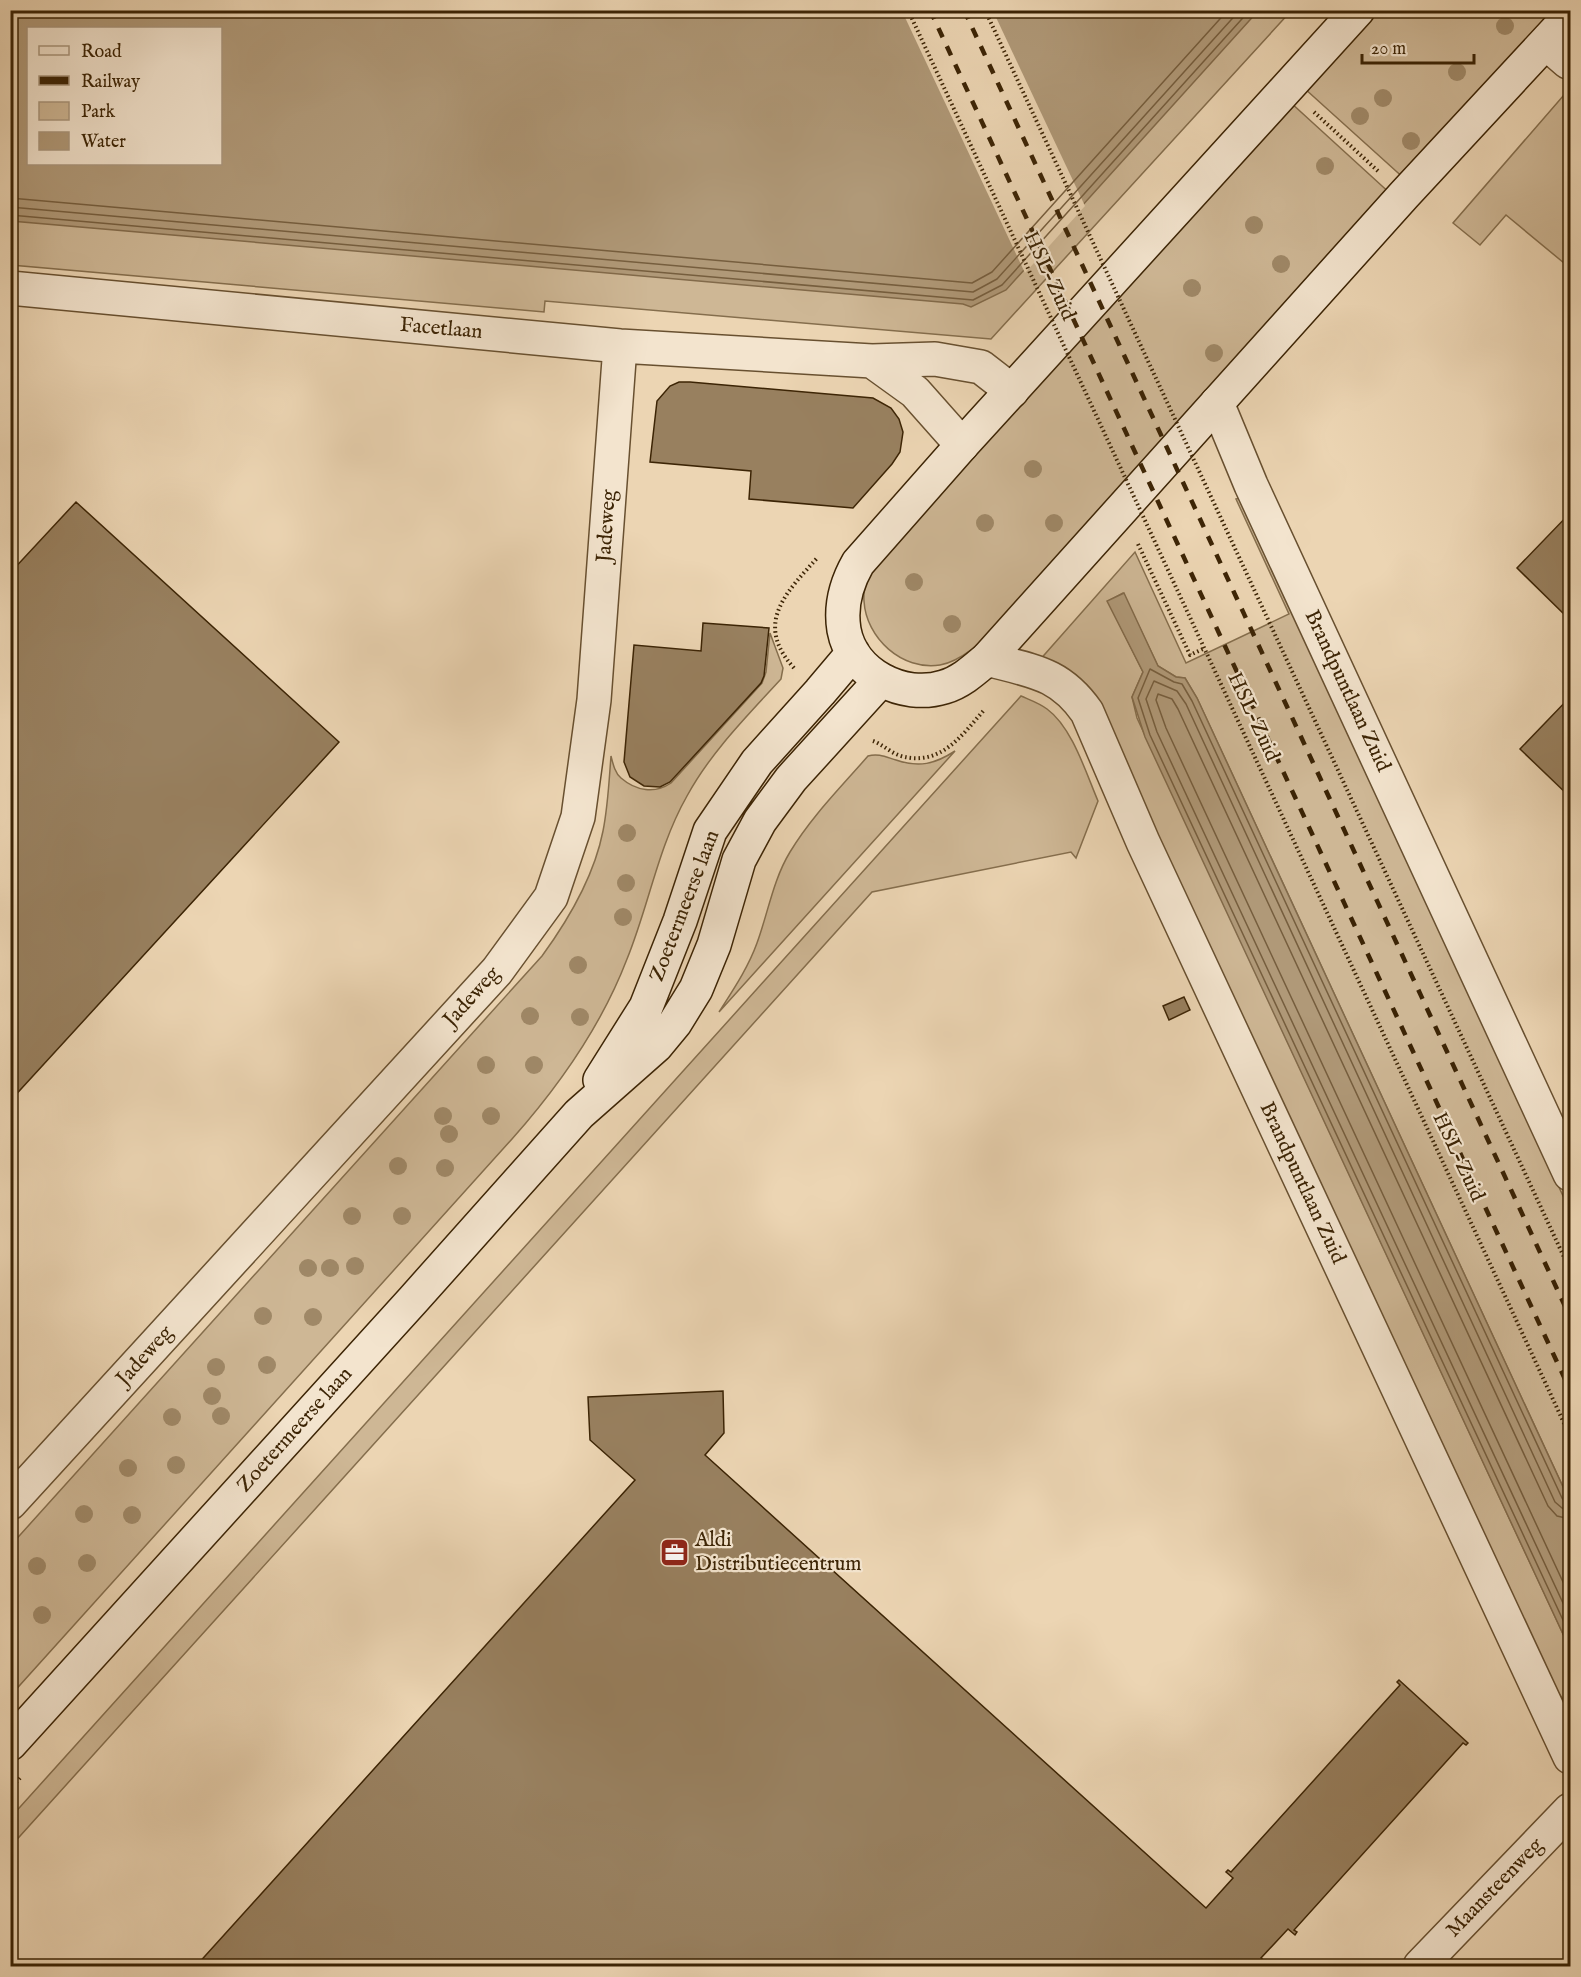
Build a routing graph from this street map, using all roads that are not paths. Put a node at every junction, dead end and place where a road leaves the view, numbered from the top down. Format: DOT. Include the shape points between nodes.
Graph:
graph roads {
  1 [pos="1358,10"];
  2 [pos="1570,16"];
  3 [pos="10,288"];
  4 [pos="620,346"];
  5 [pos="872,361"];
  6 [pos="1012,391"];
  7 [pos="1217,403"];
  8 [pos="962,445"];
  9 [pos="853,653"];
  10 [pos="987,659"];
  11 [pos="881,680"];
  12 [pos="579,1114"];
  13 [pos="1570,1174"];
  14 [pos="10,1503"];
  15 [pos="10,1744"];
  16 [pos="1570,1757"];
  17 [pos="1570,1810"];
  18 [pos="1420,1966"];
  1 -- 6 [label="street"];
  2 -- 7 [label="street" via="1557,52 1404,195"];
  3 -- 4 [label="street, Facetlaan"];
  4 -- 5 [label="street, Facetlaan"];
  4 -- 14 [label="street, Jadeweg" via="594,700 578,817 551,897 496,971"];
  5 -- 6 [label="street, Facetlaan" via="935,359 981,367"];
  5 -- 8 [label="street" via="915,392"];
  6 -- 8 [label="street"];
  7 -- 10 [label="street"];
  7 -- 13 [label="street, Brandpuntlaan Zuid" via="1251,485"];
  8 -- 9 [label="street" via="849,578 842,610 844,630"];
  9 -- 11 [label="street"];
  9 -- 12 [label="street, Zoetermeerse laan" via="757,762 710,831 646,1007"];
  10 -- 11 [label="street" via="959,681 937,689 902,689"];
  10 -- 16 [label="street, Brandpuntlaan Zuid" via="1050,677 1076,696 1087,712 1153,863"];
  11 -- 12 [label="street, Zoetermeerse laan" via="791,778 760,821 740,860 696,989 675,1023 656,1046"];
  12 -- 15 [label="street, Zoetermeerse laan"];
  17 -- 18 [label="street, Maansteenweg"];
}
